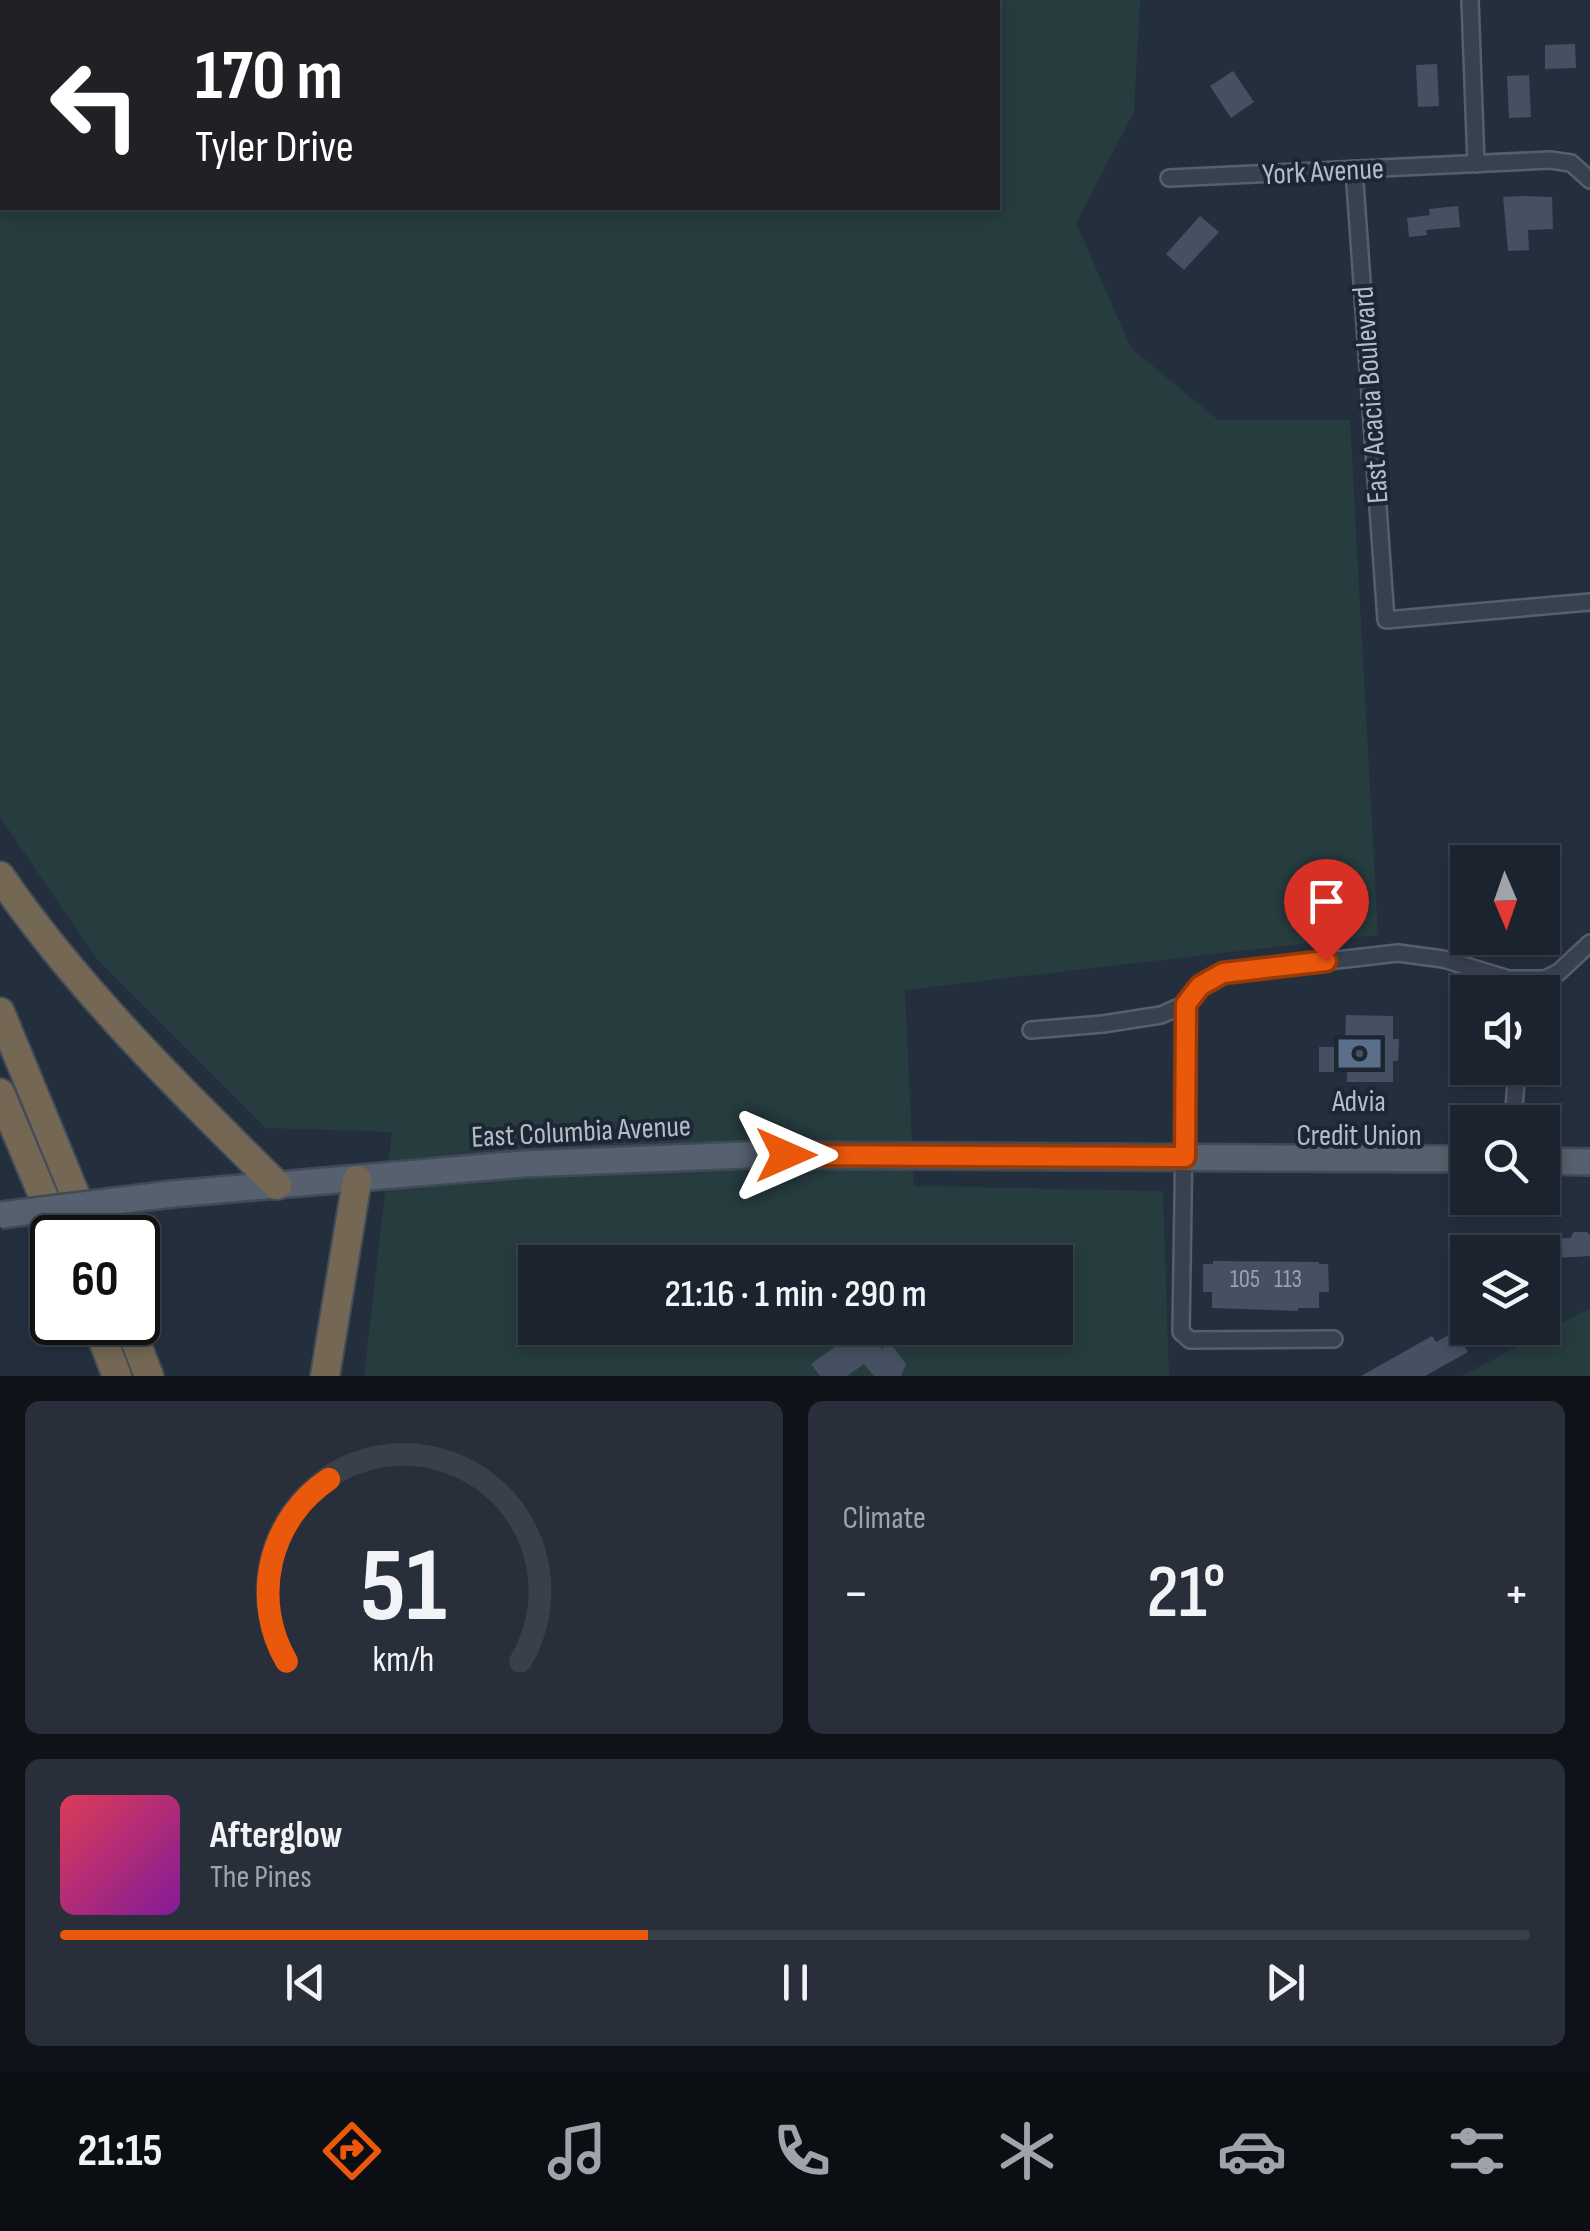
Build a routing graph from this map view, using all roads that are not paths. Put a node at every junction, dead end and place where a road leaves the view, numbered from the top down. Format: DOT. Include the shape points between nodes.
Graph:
graph roads {
  1 [pos="1470,0"];
  2 [pos="1476,164"];
  3 [pos="1354,170"];
  4 [pos="1169,178"];
  5 [pos="1590,180"];
  6 [pos="1590,602"];
  7 [pos="0,876"];
  8 [pos="1590,942"];
  9 [pos="1499,975"];
  10 [pos="1556,975"];
  11 [pos="1186,1004"];
  12 [pos="0,1012"];
  13 [pos="1032,1030"];
  14 [pos="0,1093"];
  15 [pos="1185,1157"];
  16 [pos="1450,1160"];
  17 [pos="1560,1161"];
  18 [pos="1590,1162"];
  19 [pos="358,1180"];
  20 [pos="277,1186"];
  21 [pos="0,1215"];
  22 [pos="51,1215"];
  23 [pos="84,1215"];
  24 [pos="1334,1338"];
  25 [pos="105,1345"];
  26 [pos="137,1345"];
  27 [pos="117,1376"];
  28 [pos="149,1376"];
  29 [pos="325,1376"];
  1 -- 2 [label="street"];
  2 -- 3 [label="street, York Avenue"];
  2 -- 5 [label="street, York Avenue" via="1562,161"];
  3 -- 4 [label="street, York Avenue"];
  3 -- 6 [label="street, East Acacia Boulevard" via="1386,620"];
  7 -- 20 [label="highway" via="62,960"];
  8 -- 10 [label="street"];
  9 -- 11 [label="street" via="1398,953 1223,973"];
  11 -- 13 [label="street" via="1162,1015"];
  11 -- 15 [label="street"];
  12 -- 23 [label="highway"];
  14 -- 22 [label="highway"];
  15 -- 16 [label="main road, East Columbia Avenue"];
  15 -- 19 [label="main road, East Columbia Avenue" via="747,1155 523,1164"];
  15 -- 24 [label="street" via="1181,1332 1190,1340"];
  17 -- 18 [label="main road"];
  19 -- 20 [label="main road, East Columbia Avenue"];
  19 -- 29 [label="highway"];
  20 -- 21 [label="main road, East Columbia Avenue, bridge"];
  25 -- 27 [label="highway"];
  26 -- 28 [label="highway"];
}
